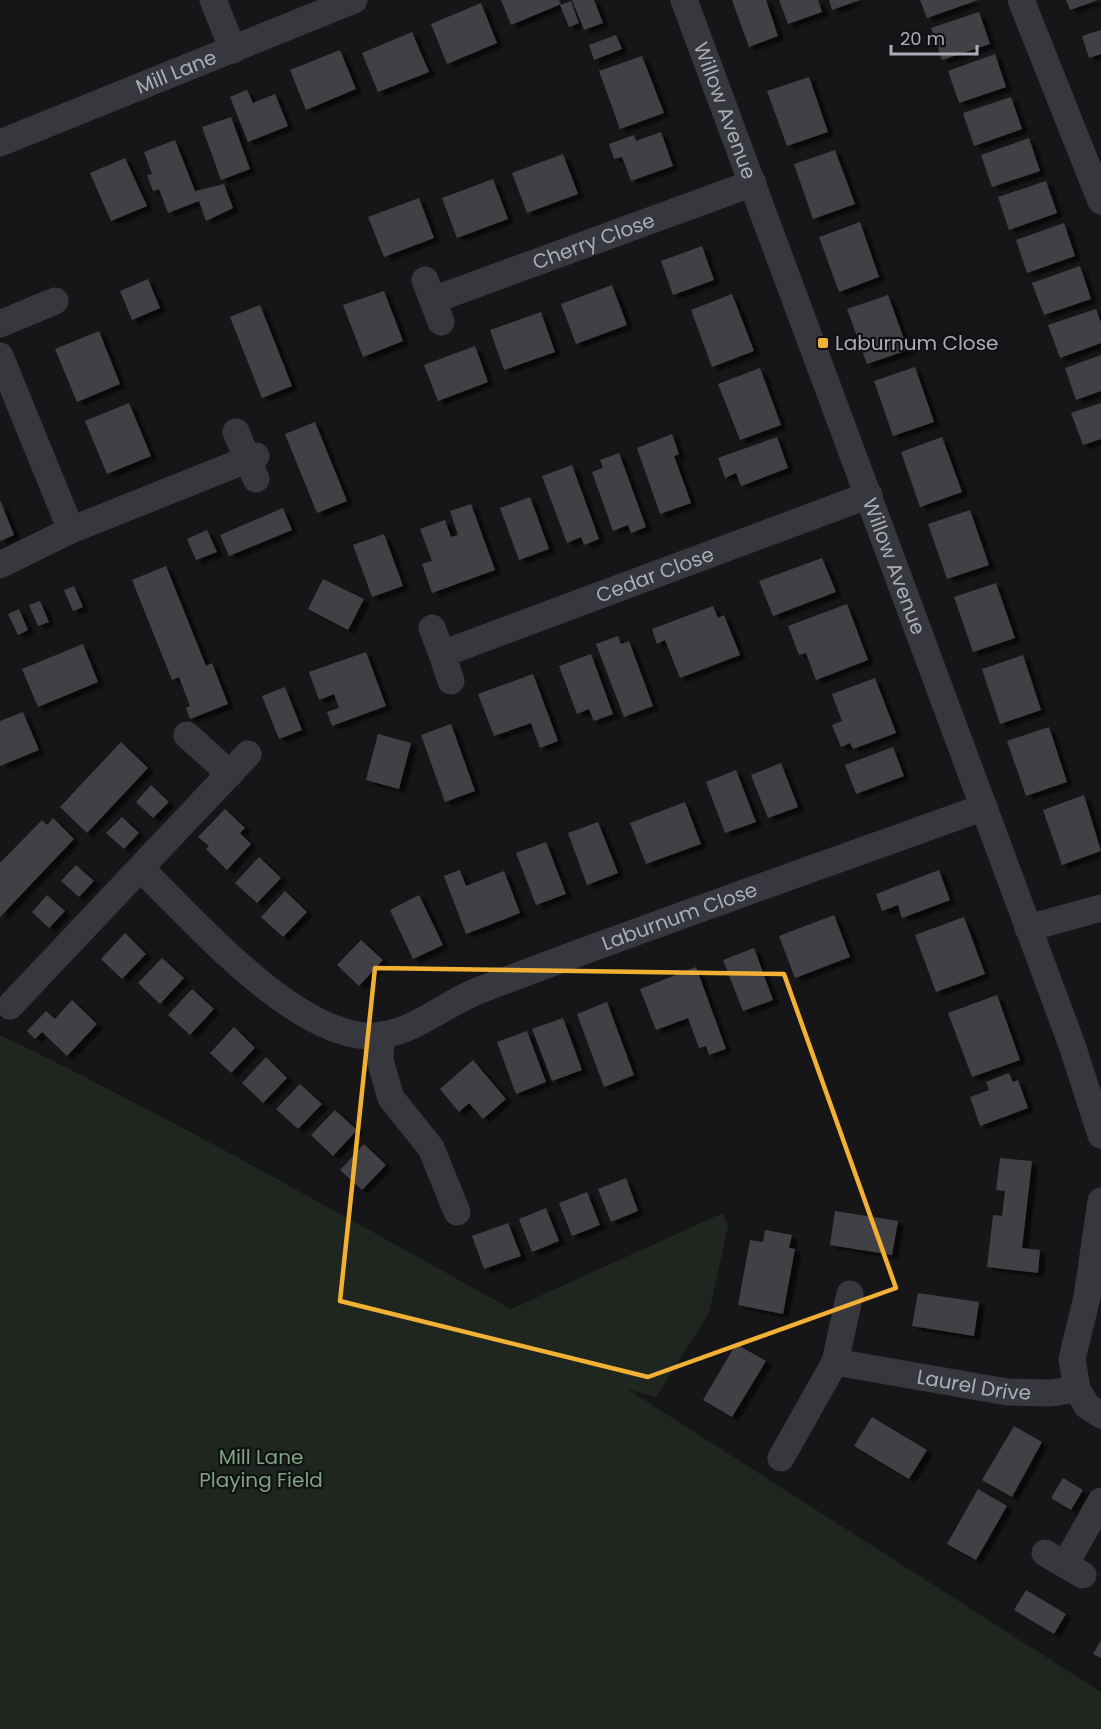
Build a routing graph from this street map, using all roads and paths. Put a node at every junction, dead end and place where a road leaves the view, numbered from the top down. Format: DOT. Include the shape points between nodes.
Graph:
graph roads {
  1 [pos="213,0"];
  2 [pos="354,0"];
  3 [pos="684,0"];
  4 [pos="1021,0"];
  5 [pos="233,50"];
  6 [pos="0,143"];
  7 [pos="753,183"];
  8 [pos="1101,201"];
  9 [pos="433,300"];
  10 [pos="55,301"];
  11 [pos="0,324"];
  12 [pos="0,356"];
  13 [pos="236,432"];
  14 [pos="869,495"];
  15 [pos="71,530"];
  16 [pos="0,565"];
  17 [pos="432,628"];
  18 [pos="442,654"];
  19 [pos="451,681"];
  20 [pos="187,735"];
  21 [pos="248,754"];
  22 [pos="230,774"];
  23 [pos="984,807"];
  24 [pos="141,870"];
  25 [pos="1101,908"];
  26 [pos="1028,928"];
  27 [pos="10,1006"];
  28 [pos="381,1035"];
  29 [pos="1101,1135"];
  30 [pos="1101,1201"];
  31 [pos="458,1212"];
  32 [pos="850,1294"];
  33 [pos="834,1362"];
  34 [pos="1077,1389"];
  35 [pos="1101,1415"];
  36 [pos="781,1458"];
  37 [pos="1101,1501"];
  38 [pos="1064,1564"];
  1 -- 5 [label="street"];
  2 -- 5 [label="street, Mill Lane"];
  3 -- 7 [label="street, Willow Avenue"];
  4 -- 8 [label="street"];
  5 -- 6 [label="street, Mill Lane"];
  7 -- 9 [label="street, Cherry Close"];
  7 -- 14 [label="street, Willow Avenue"];
  10 -- 11 [label="street"];
  12 -- 15 [label="street"];
  13 -- 15 [label="street" via="253,465"];
  14 -- 18 [label="street, Cedar Close"];
  14 -- 23 [label="street, Willow Avenue"];
  15 -- 16 [label="street"];
  17 -- 18 [label="street"];
  18 -- 19 [label="street"];
  20 -- 22 [label="street"];
  21 -- 22 [label="street"];
  22 -- 24 [label="street"];
  23 -- 26 [label="street, Willow Avenue"];
  23 -- 28 [label="street, Laburnum Close" via="476,992"];
  24 -- 27 [label="street"];
  24 -- 28 [label="street, Laburnum Close" via="269,991 306,1016 336,1029"];
  25 -- 26 [label="street"];
  26 -- 29 [label="street, Willow Avenue"];
  28 -- 31 [label="street" via="380,1060 391,1098 431,1148"];
  30 -- 34 [label="street" via="1087,1297 1072,1359"];
  32 -- 33 [label="street"];
  33 -- 34 [label="street, Laurel Drive" via="1007,1392"];
  33 -- 36 [label="street"];
  34 -- 35 [label="street" via="1088,1406"];
  37 -- 38 [label="street"];
}
